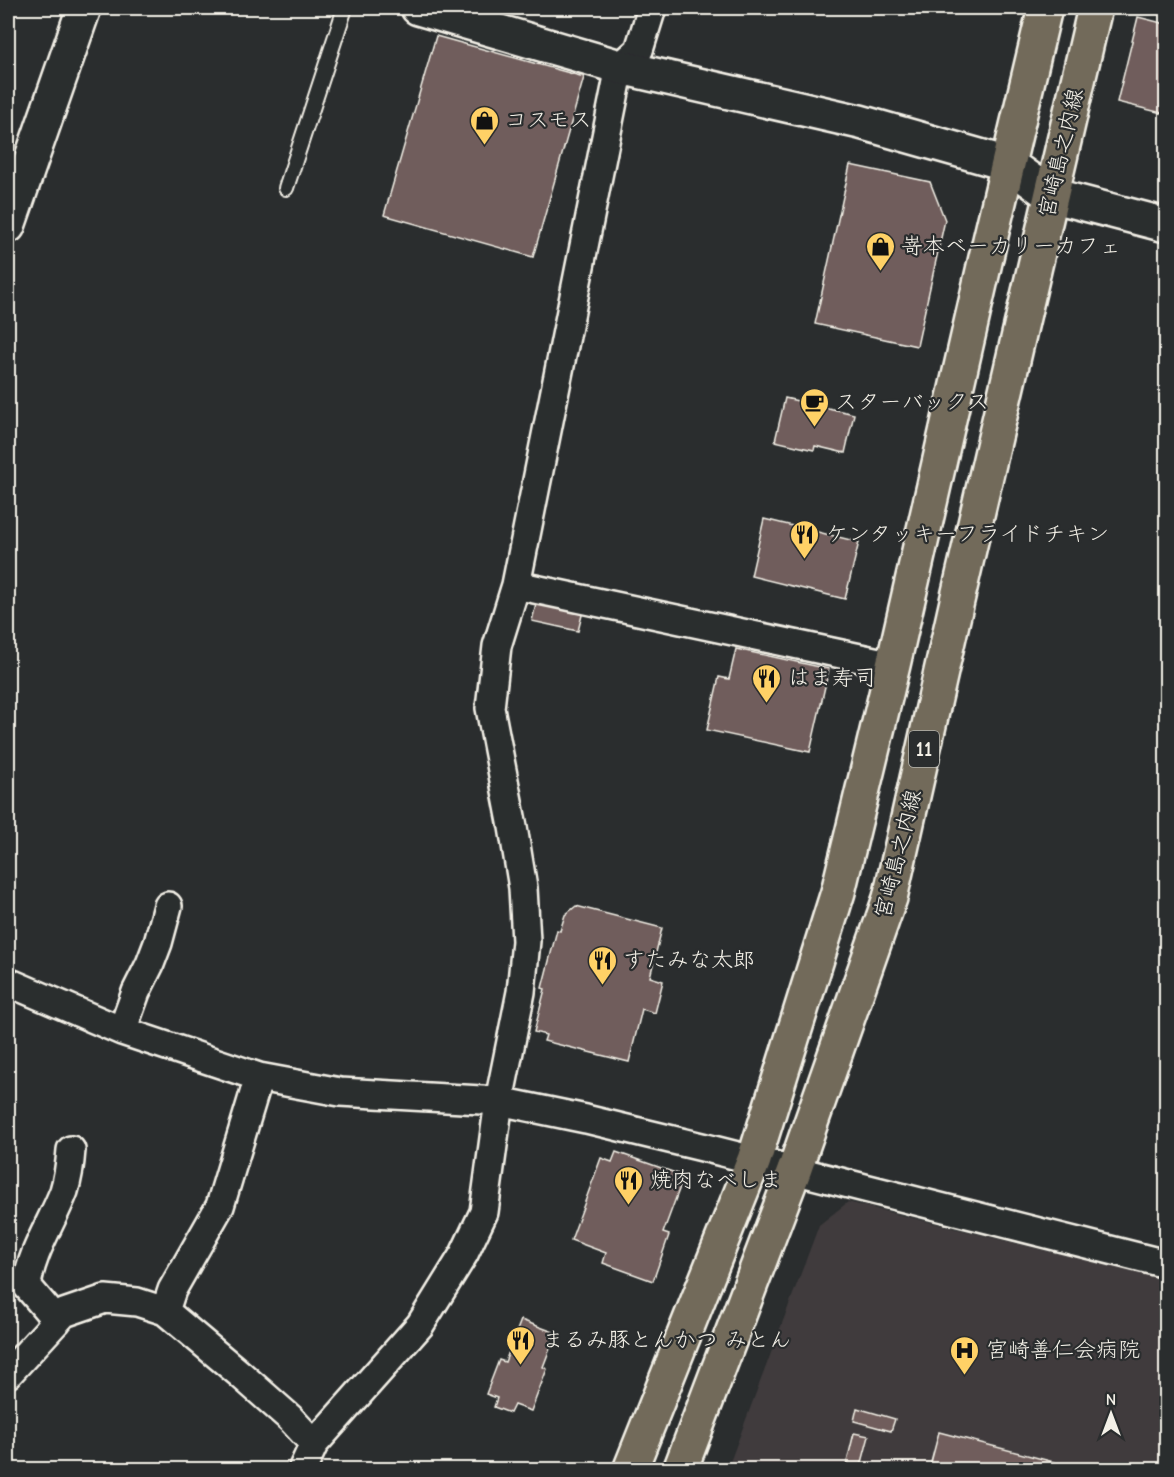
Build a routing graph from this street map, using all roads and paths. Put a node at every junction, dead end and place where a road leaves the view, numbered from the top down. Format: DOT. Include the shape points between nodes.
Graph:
graph roads {
  1 [pos="84,8"];
  2 [pos="345,8"];
  3 [pos="418,8"];
  4 [pos="652,8"];
  5 [pos="1045,8"];
  6 [pos="1095,8"];
  7 [pos="620,67"];
  8 [pos="1008,164"];
  9 [pos="286,188"];
  10 [pos="1051,195"];
  11 [pos="1167,225"];
  12 [pos="8,226"];
  13 [pos="516,585"];
  14 [pos="893,665"];
  15 [pos="168,906"];
  16 [pos="8,982"];
  17 [pos="122,1031"];
  18 [pos="259,1077"];
  19 [pos="499,1101"];
  20 [pos="71,1150"];
  21 [pos="754,1160"];
  22 [pos="794,1171"];
  23 [pos="1167,1264"];
  24 [pos="165,1311"];
  25 [pos="57,1321"];
  26 [pos="8,1374"];
  27 [pos="314,1444"];
  28 [pos="302,1470"];
  29 [pos="630,1470"];
  30 [pos="680,1470"];
  1 -- 12 [label="street"];
  2 -- 9 [label="lane"];
  3 -- 7 [label="street"];
  4 -- 7 [label="street" via="639,50"];
  5 -- 8 [label="main road, 11"];
  6 -- 10 [label="main road, 宮崎島之内線 / 11"];
  7 -- 8 [label="street" via="860,122"];
  7 -- 13 [label="street"];
  8 -- 10 [label="street"];
  8 -- 14 [label="main road, 11"];
  10 -- 11 [label="street"];
  10 -- 22 [label="main road, 宮崎島之内線 / 11" via="890,898"];
  13 -- 14 [label="street"];
  13 -- 19 [label="street" via="497,646 490,708 523,888 526,941 521,992"];
  14 -- 21 [label="main road, 11" via="837,892"];
  15 -- 17 [label="street" via="158,943"];
  16 -- 17 [label="street"];
  17 -- 18 [label="street"];
  18 -- 19 [label="street" via="350,1093"];
  18 -- 24 [label="street" via="220,1206 172,1290"];
  19 -- 21 [label="street"];
  19 -- 27 [label="street" via="484,1212 464,1254 420,1325"];
  20 -- 25 [label="street" via="64,1189 31,1264 27,1286"];
  21 -- 22 [label="street"];
  21 -- 29 [label="main road, 11"];
  22 -- 23 [label="street"];
  22 -- 30 [label="main road, 宮崎島之内線 / 11"];
  24 -- 25 [label="street" via="137,1302 105,1299 64,1313"];
  24 -- 27 [label="street" via="290,1418"];
  25 -- 26 [label="street"];
  27 -- 28 [label="street"];
}
